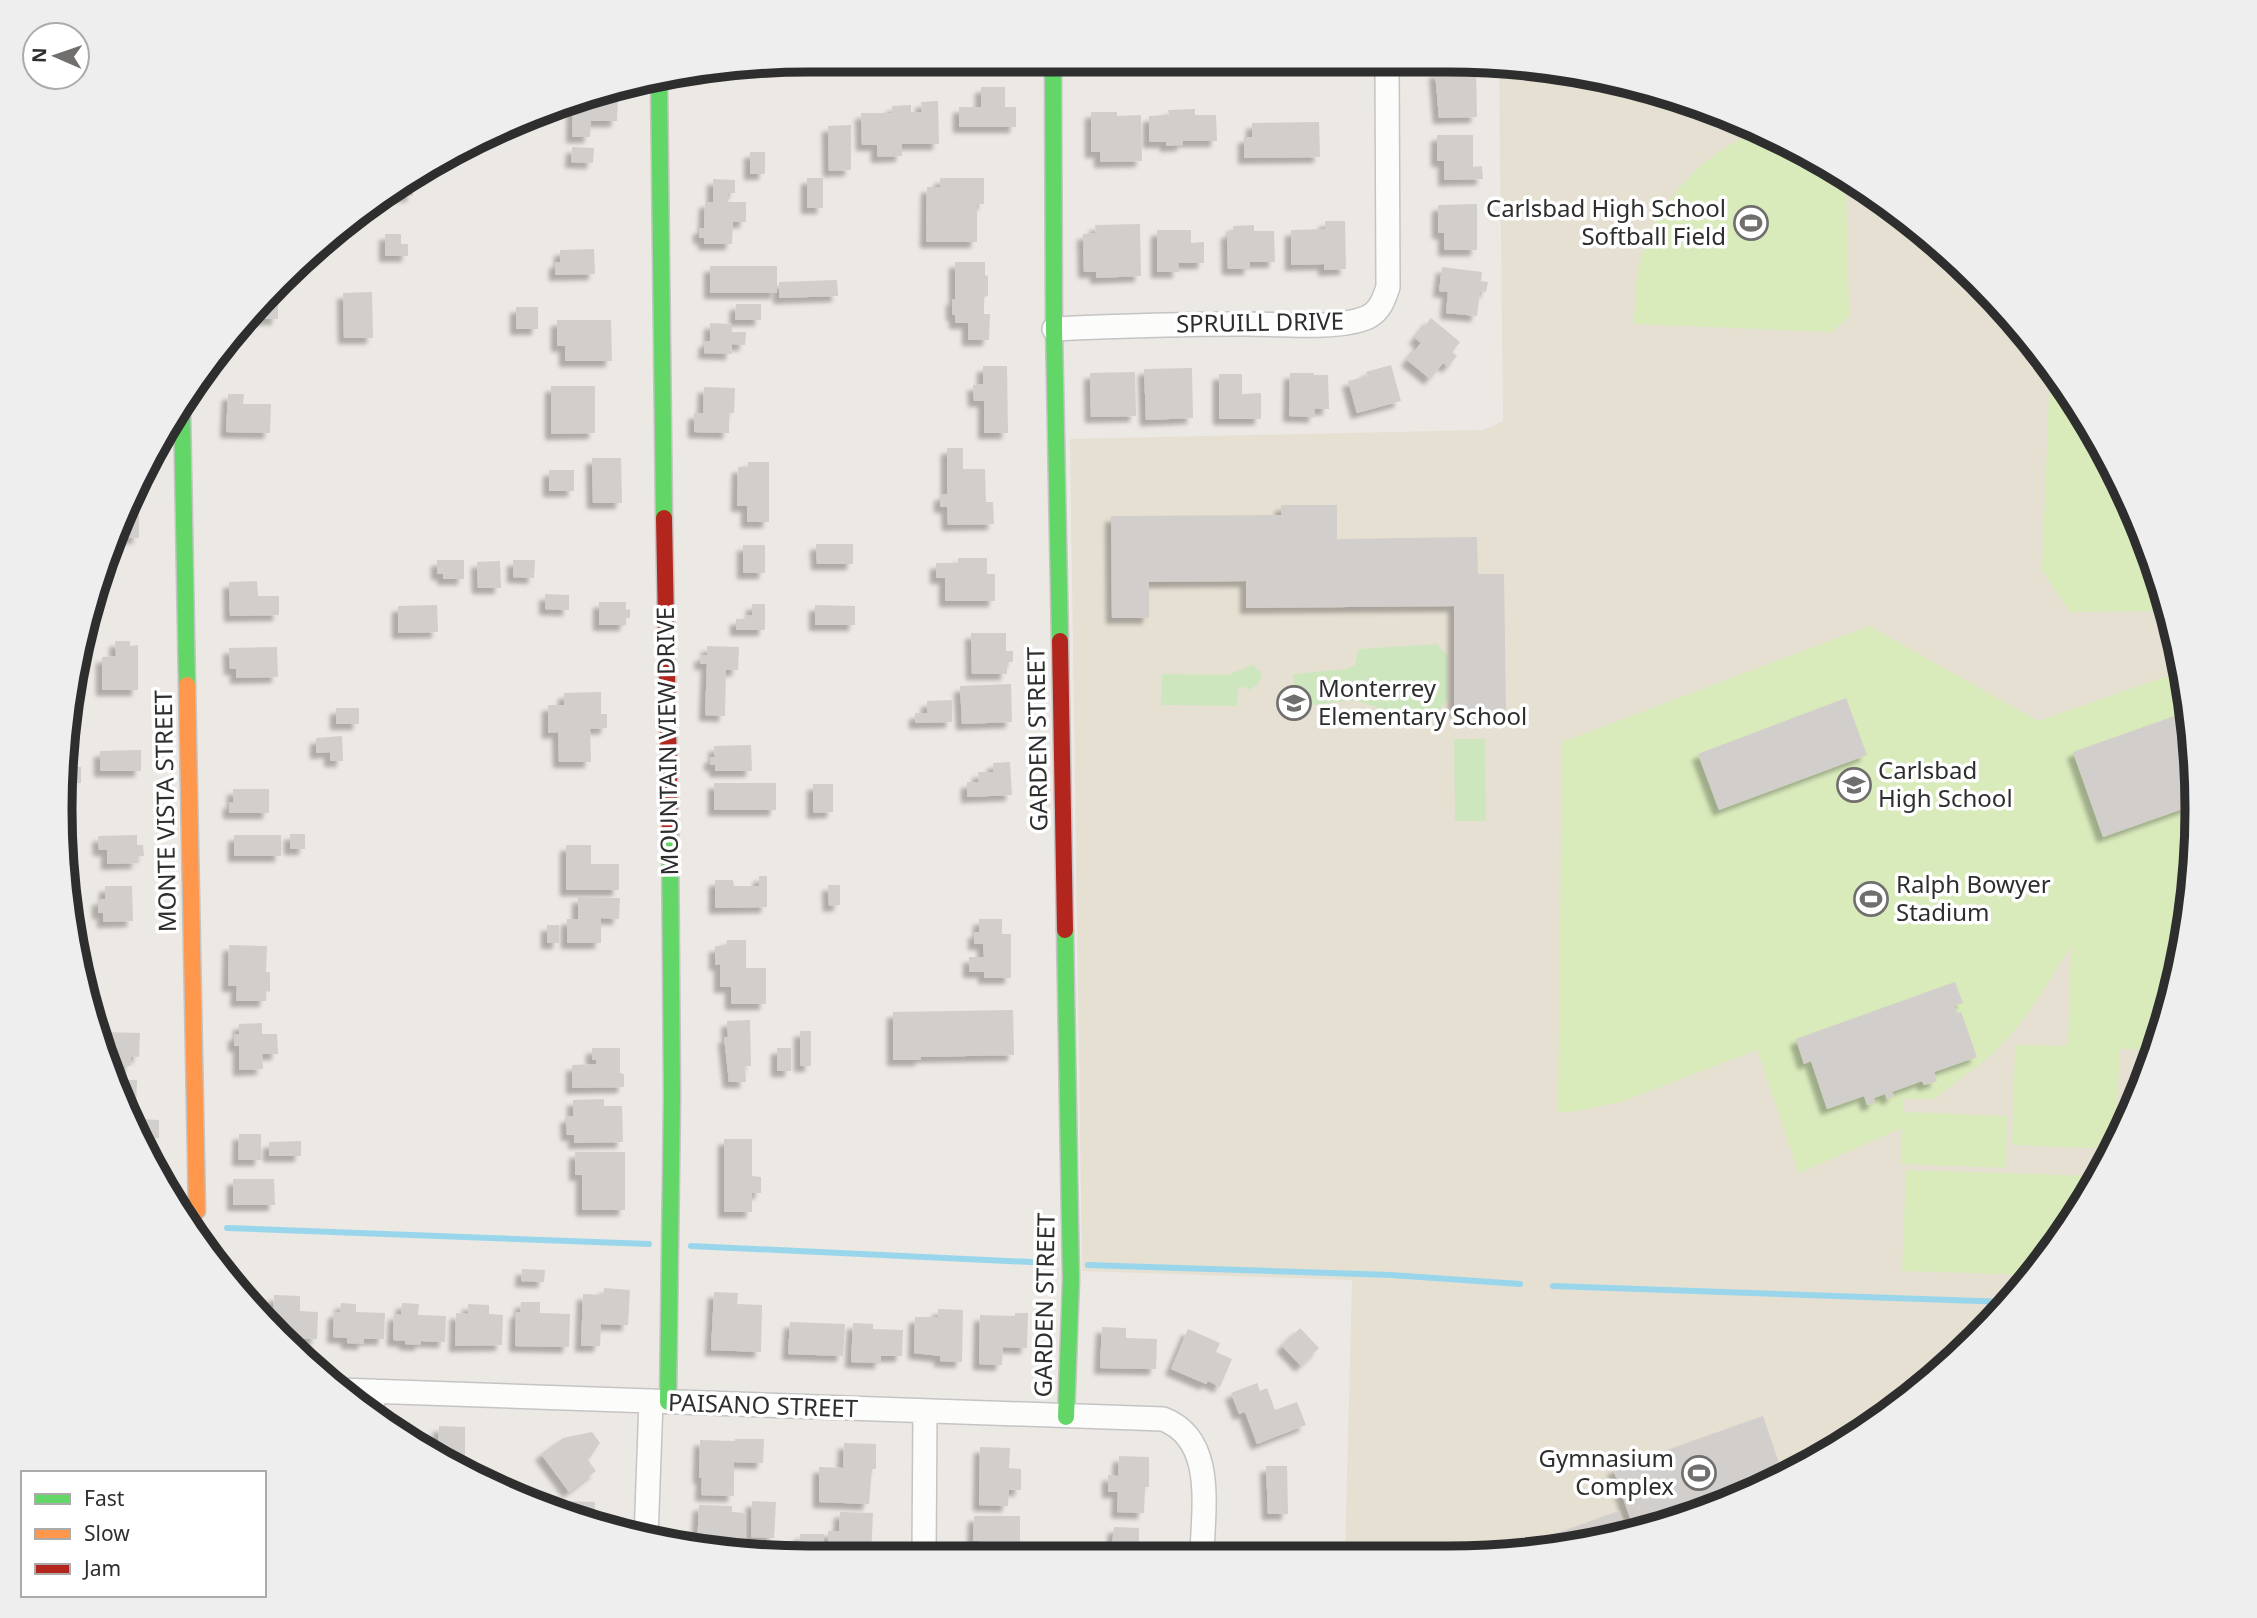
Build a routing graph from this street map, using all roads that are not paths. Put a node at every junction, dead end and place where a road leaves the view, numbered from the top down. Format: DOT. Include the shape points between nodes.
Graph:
graph roads {
  1 [pos="1053,72"];
  2 [pos="1387,72"];
  3 [pos="659,87"];
  4 [pos="1054,329"];
  5 [pos="182,422"];
  6 [pos="197,1211"];
  7 [pos="356,1390"];
  8 [pos="373,1391"];
  9 [pos="659,1402"];
  10 [pos="373,1403"];
  11 [pos="925,1412"];
  12 [pos="1066,1417"];
  13 [pos="647,1528"];
  14 [pos="924,1546"];
  15 [pos="1202,1546"];
  1 -- 4 [label="street, GARDEN STREET"];
  2 -- 4 [label="street, SPRUILL DRIVE" via="1388,287 1372,315 1331,324"];
  3 -- 9 [label="street, MOUNTAIN VIEW DRIVE" via="673,1263"];
  4 -- 12 [label="street, GARDEN STREET" via="1071,1280"];
  5 -- 6 [label="street, MONTE VISTA STREET"];
  7 -- 8 [label="street, PAISANO STREET"];
  8 -- 9 [label="street, PAISANO STREET"];
  8 -- 10 [label="street"];
  9 -- 11 [label="street, PAISANO STREET"];
  9 -- 13 [label="street, MOUNTAIN VIEW DRIVE"];
  11 -- 12 [label="street, PAISANO STREET"];
  11 -- 14 [label="street"];
  12 -- 15 [label="street, PAISANO STREET" via="1163,1419 1184,1431 1200,1458"];
}
